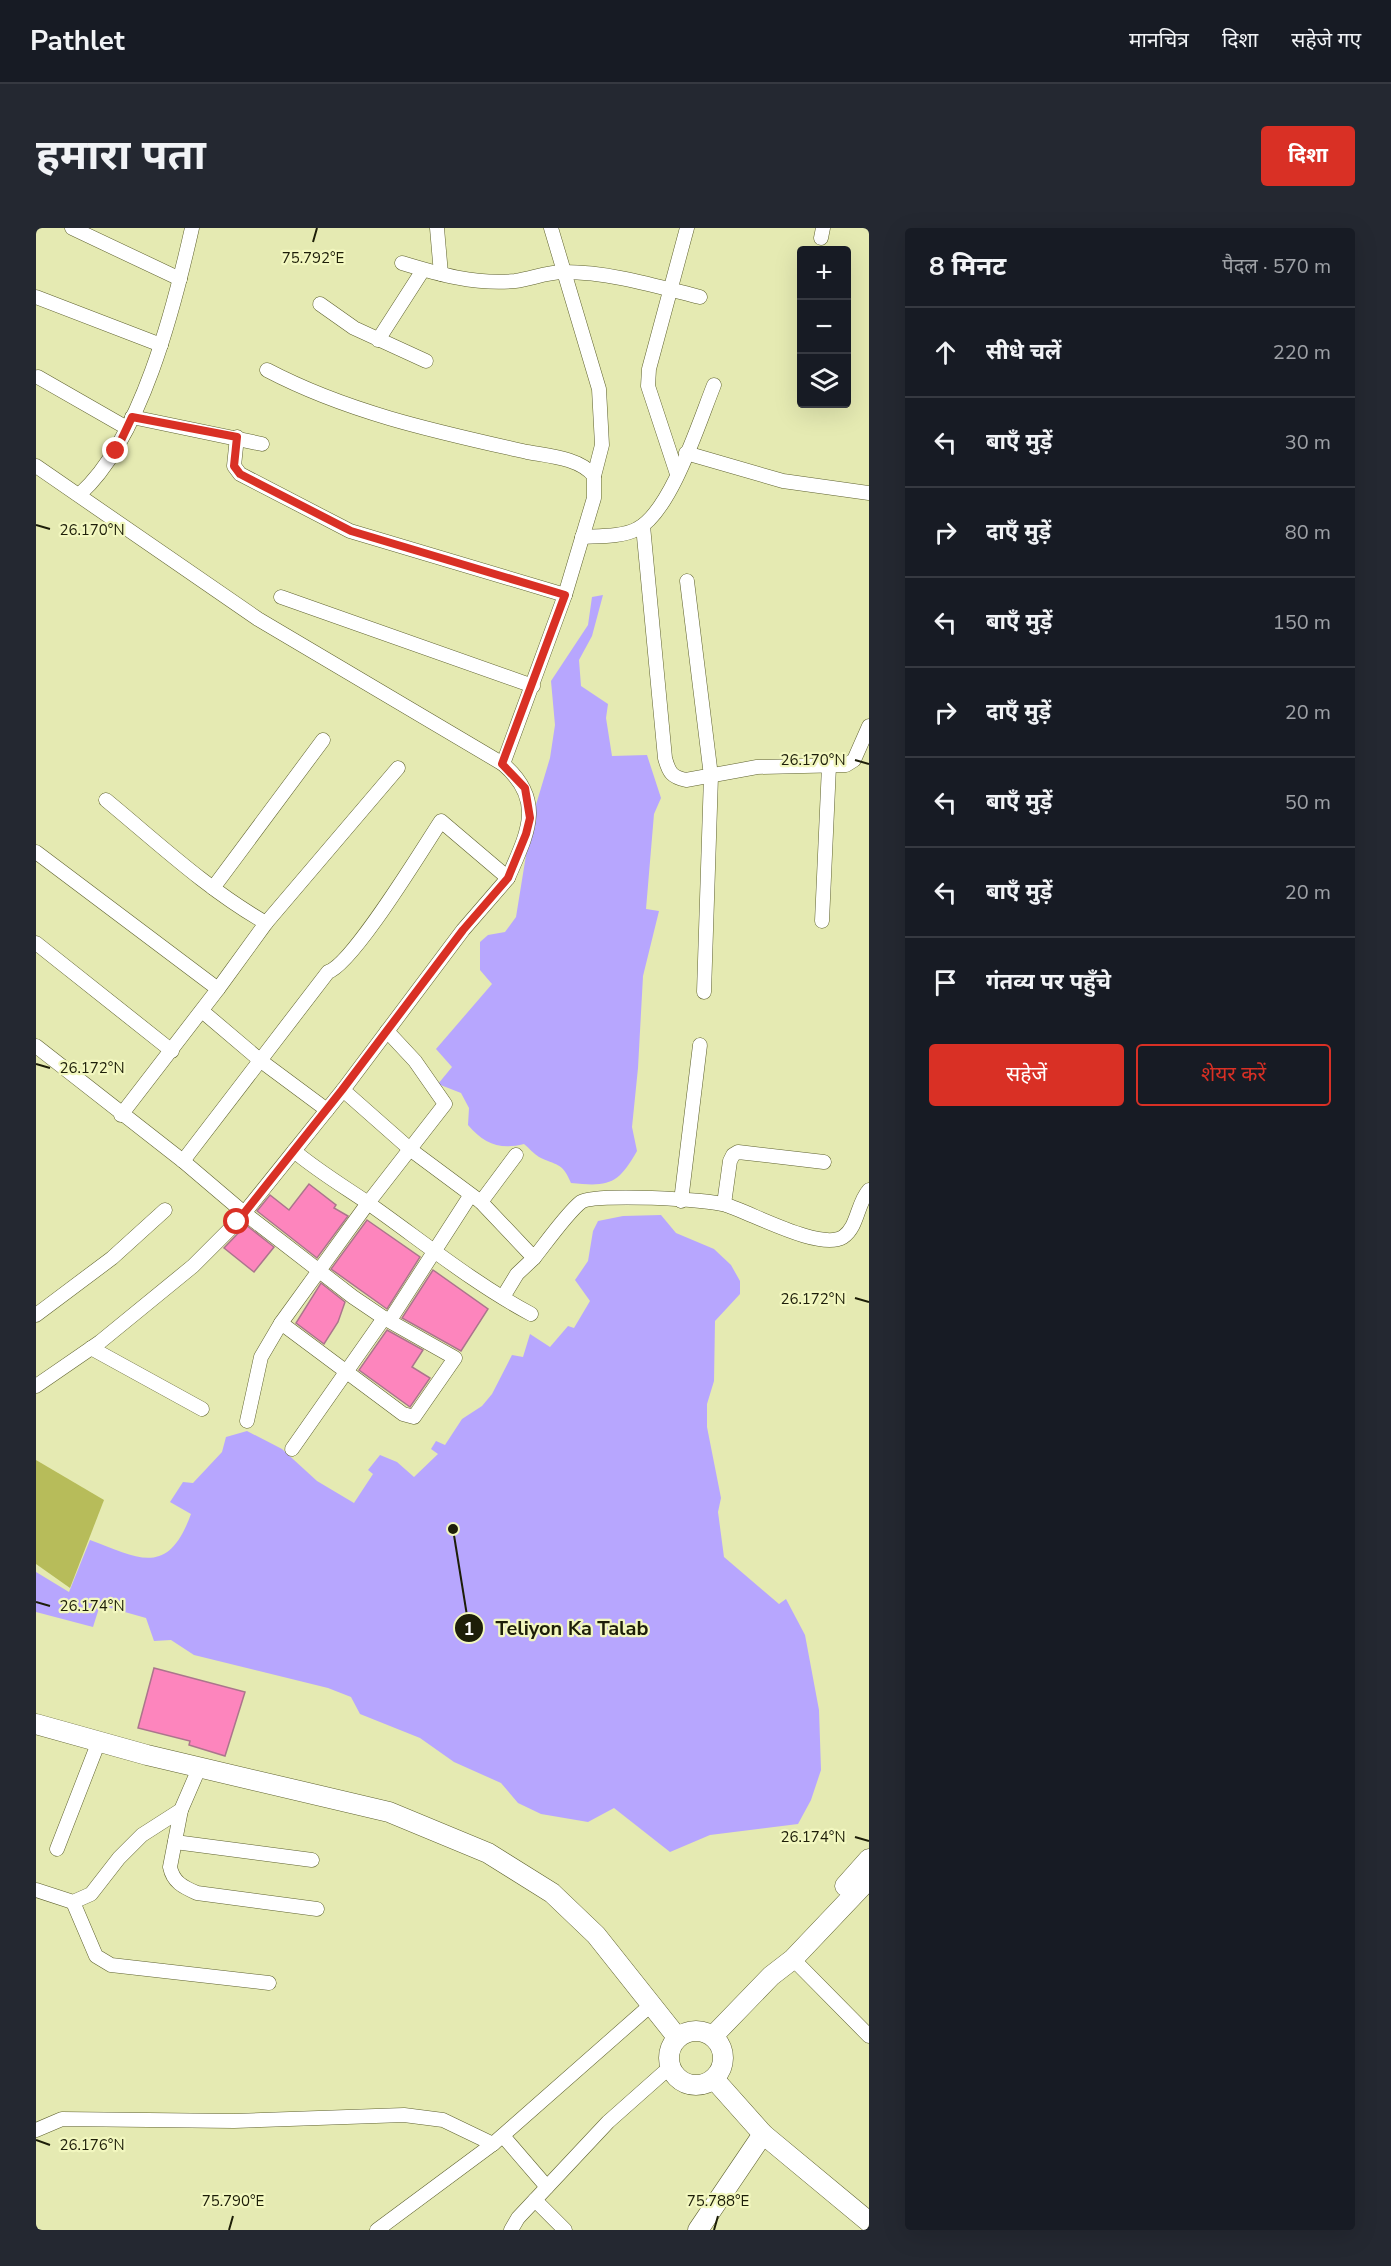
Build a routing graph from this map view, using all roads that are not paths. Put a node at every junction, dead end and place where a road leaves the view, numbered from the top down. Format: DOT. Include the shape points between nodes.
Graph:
graph roads {
  1 [pos="72,228"];
  2 [pos="192,228"];
  3 [pos="437,228"];
  4 [pos="551,228"];
  5 [pos="687,228"];
  6 [pos="402,263"];
  7 [pos="423,270"];
  8 [pos="558,272"];
  9 [pos="441,274"];
  10 [pos="180,279"];
  11 [pos="670,290"];
  12 [pos="36,297"];
  13 [pos="700,297"];
  14 [pos="320,304"];
  15 [pos="378,340"];
  16 [pos="160,345"];
  17 [pos="426,361"];
  18 [pos="267,370"];
  19 [pos="38,377"];
  20 [pos="714,384"];
  21 [pos="129,422"];
  22 [pos="237,437"];
  23 [pos="262,444"];
  24 [pos="686,453"];
  25 [pos="36,466"];
  26 [pos="677,474"];
  27 [pos="594,476"];
  28 [pos="869,493"];
  29 [pos="80,494"];
  30 [pos="643,526"];
  31 [pos="594,536"];
  32 [pos="687,581"];
  33 [pos="565,595"];
  34 [pos="281,597"];
  35 [pos="533,686"];
  36 [pos="869,726"];
  37 [pos="323,740"];
  38 [pos="502,764"];
  39 [pos="829,766"];
  40 [pos="398,768"];
  41 [pos="711,776"];
  42 [pos="106,800"];
  43 [pos="36,852"];
  44 [pos="508,878"];
  45 [pos="213,888"];
  46 [pos="822,921"];
  47 [pos="267,923"];
  48 [pos="36,944"];
  49 [pos="218,989"];
  50 [pos="704,992"];
  51 [pos="202,1011"];
  52 [pos="387,1030"];
  53 [pos="700,1045"];
  54 [pos="36,1046"];
  55 [pos="172,1051"];
  56 [pos="261,1061"];
  57 [pos="342,1090"];
  58 [pos="327,1110"];
  59 [pos="121,1115"];
  60 [pos="294,1150"];
  61 [pos="411,1150"];
  62 [pos="516,1155"];
  63 [pos="183,1161"];
  64 [pos="824,1162"];
  65 [pos="869,1190"];
  66 [pos="476,1199"];
  67 [pos="681,1201"];
  68 [pos="368,1203"];
  69 [pos="724,1204"];
  70 [pos="165,1210"];
  71 [pos="243,1212"];
  72 [pos="435,1253"];
  73 [pos="534,1258"];
  74 [pos="319,1271"];
  75 [pos="503,1297"];
  76 [pos="531,1314"];
  77 [pos="36,1315"];
  78 [pos="387,1319"];
  79 [pos="281,1323"];
  80 [pos="91,1348"];
  81 [pos="345,1371"];
  82 [pos="36,1386"];
  83 [pos="202,1409"];
  84 [pos="248,1421"];
  85 [pos="292,1449"];
  86 [pos="36,1724"];
  87 [pos="99,1741"];
  88 [pos="200,1766"];
  89 [pos="181,1810"];
  90 [pos="175,1842"];
  91 [pos="57,1849"];
  92 [pos="312,1860"];
  93 [pos="869,1860"];
  94 [pos="869,1879"];
  95 [pos="36,1890"];
  96 [pos="73,1902"];
  97 [pos="316,1909"];
  98 [pos="793,1959"];
  99 [pos="771,1976"];
  100 [pos="269,1983"];
  101 [pos="652,2004"];
  102 [pos="713,2036"];
  103 [pos="869,2036"];
  104 [pos="677,2037"];
  105 [pos="670,2067"];
  106 [pos="714,2079"];
  107 [pos="36,2130"];
  108 [pos="763,2134"];
  109 [pos="498,2140"];
  110 [pos="547,2187"];
  111 [pos="535,2200"];
  112 [pos="869,2222"];
  113 [pos="377,2230"];
  114 [pos="511,2230"];
  115 [pos="565,2230"];
  116 [pos="698,2230"];
  1 -- 10 [label="street"];
  2 -- 10 [label="street"];
  3 -- 9 [label="street"];
  4 -- 8 [label="street"];
  5 -- 11 [label="street"];
  6 -- 7 [label="street"];
  7 -- 9 [label="street"];
  7 -- 15 [label="street"];
  8 -- 9 [label="street" via="514,281 482,281"];
  8 -- 11 [label="street" via="631,280"];
  8 -- 27 [label="street" via="599,389 602,445"];
  10 -- 16 [label="street"];
  11 -- 13 [label="street"];
  11 -- 26 [label="street" via="651,353 648,386"];
  12 -- 16 [label="street"];
  14 -- 15 [label="street"];
  15 -- 17 [label="street"];
  16 -- 21 [label="street"];
  18 -- 27 [label="street" via="342,405 433,432 565,460 588,469"];
  19 -- 21 [label="street"];
  20 -- 24 [label="street"];
  21 -- 22 [label="street"];
  21 -- 29 [label="street" via="116,451 94,482"];
  22 -- 23 [label="street"];
  22 -- 33 [label="street" via="234,466 240,474 351,531"];
  24 -- 26 [label="street"];
  24 -- 28 [label="street" via="783,481"];
  25 -- 29 [label="street"];
  26 -- 30 [label="street" via="660,510"];
  27 -- 31 [label="street"];
  29 -- 38 [label="street" via="258,619"];
  30 -- 31 [label="street" via="635,531"];
  30 -- 41 [label="street" via="667,765 675,778"];
  31 -- 33 [label="street"];
  32 -- 41 [label="street"];
  33 -- 35 [label="street"];
  34 -- 35 [label="street"];
  35 -- 38 [label="street"];
  36 -- 39 [label="street" via="854,760"];
  37 -- 45 [label="street"];
  38 -- 44 [label="street" via="525,788 530,818"];
  39 -- 41 [label="street" via="757,767"];
  39 -- 46 [label="street"];
  40 -- 47 [label="street"];
  41 -- 50 [label="street"];
  42 -- 45 [label="street"];
  43 -- 49 [label="street"];
  44 -- 52 [label="street"];
  44 -- 56 [label="street" via="441,820 355,946 336,969 328,972"];
  45 -- 47 [label="street"];
  47 -- 49 [label="street"];
  48 -- 55 [label="street"];
  49 -- 51 [label="street"];
  51 -- 55 [label="street"];
  51 -- 56 [label="street"];
  52 -- 57 [label="street"];
  52 -- 61 [label="street" via="445,1104"];
  53 -- 67 [label="street"];
  54 -- 59 [label="street"];
  55 -- 59 [label="street"];
  56 -- 58 [label="street"];
  56 -- 63 [label="street"];
  57 -- 58 [label="street"];
  57 -- 61 [label="street"];
  58 -- 60 [label="street"];
  59 -- 63 [label="street"];
  60 -- 68 [label="street" via="330,1180"];
  60 -- 71 [label="street"];
  61 -- 66 [label="street"];
  61 -- 68 [label="street"];
  62 -- 66 [label="street"];
  63 -- 71 [label="street"];
  64 -- 69 [label="street" via="738,1152 730,1161"];
  65 -- 69 [label="street" via="852,1227 832,1241 814,1239"];
  66 -- 72 [label="street"];
  66 -- 73 [label="street"];
  67 -- 69 [label="street"];
  67 -- 73 [label="street" via="602,1197 582,1201"];
  68 -- 72 [label="street"];
  68 -- 74 [label="street"];
  70 -- 77 [label="street" via="112,1258"];
  71 -- 74 [label="street"];
  71 -- 80 [label="street" via="192,1266"];
  72 -- 75 [label="street"];
  72 -- 78 [label="street"];
  73 -- 75 [label="street" via="517,1274"];
  74 -- 78 [label="street"];
  74 -- 79 [label="street"];
  75 -- 76 [label="street"];
  78 -- 81 [label="street"];
  78 -- 81 [label="street" via="455,1358 419,1412 414,1417 403,1414"];
  79 -- 81 [label="street"];
  79 -- 84 [label="street" via="261,1357"];
  80 -- 82 [label="street"];
  80 -- 83 [label="street"];
  81 -- 85 [label="street"];
  86 -- 87 [label="main road"];
  87 -- 88 [label="main road"];
  87 -- 91 [label="street"];
  88 -- 89 [label="street"];
  88 -- 101 [label="main road" via="389,1812 488,1853 552,1893 596,1935"];
  89 -- 90 [label="street"];
  89 -- 96 [label="street" via="142,1835 118,1858 91,1894"];
  90 -- 92 [label="street"];
  90 -- 97 [label="street" via="170,1867 172,1876 184,1888"];
  93 -- 99 [label="main road" via="785,1952"];
  94 -- 98 [label="main road"];
  95 -- 96 [label="street"];
  96 -- 100 [label="street" via="96,1956 111,1965"];
  98 -- 99 [label="main road"];
  98 -- 103 [label="street"];
  99 -- 102 [label="main road"];
  101 -- 104 [label="main road"];
  101 -- 109 [label="street"];
  102 -- 104 [label="main road" via="688,2031"];
  102 -- 106 [label="main road" via="723,2057"];
  104 -- 105 [label="main road" via="670,2046"];
  105 -- 106 [label="main road" via="675,2076 693,2085"];
  105 -- 110 [label="street" via="608,2122"];
  106 -- 108 [label="main road"];
  107 -- 109 [label="street" via="62,2119 234,2121 404,2115 443,2120"];
  108 -- 112 [label="main road"];
  108 -- 116 [label="main road"];
  109 -- 110 [label="street"];
  109 -- 113 [label="street"];
  110 -- 111 [label="street"];
  111 -- 114 [label="street"];
  111 -- 115 [label="street"];
}
